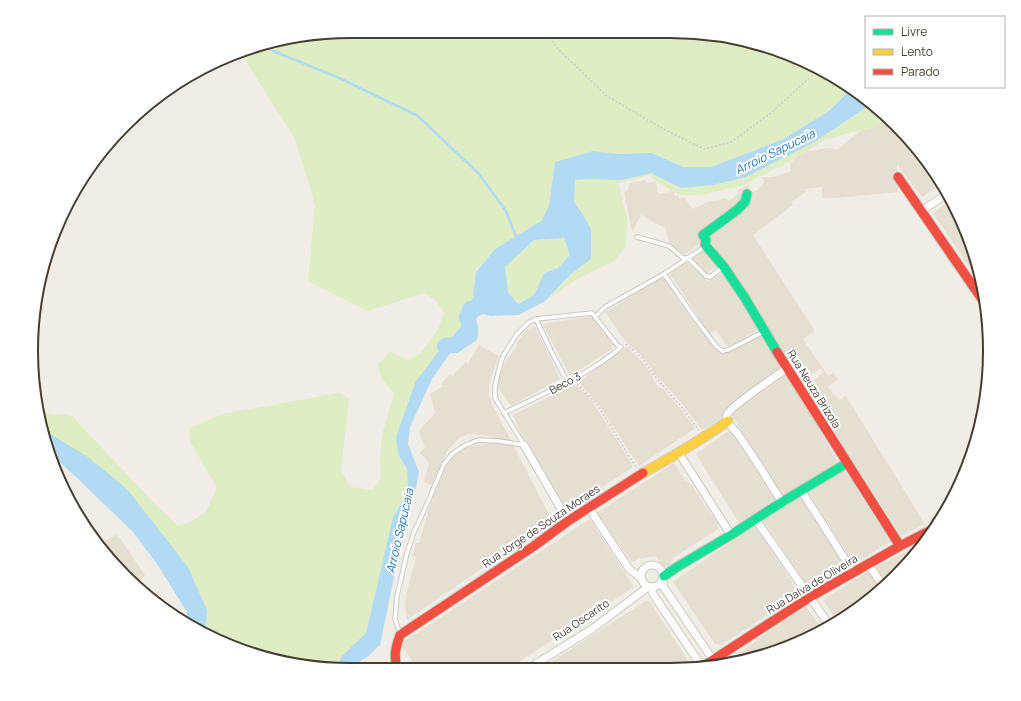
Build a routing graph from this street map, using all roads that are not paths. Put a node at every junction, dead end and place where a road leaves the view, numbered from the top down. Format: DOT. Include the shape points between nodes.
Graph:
graph roads {
  1 [pos="898,177"];
  2 [pos="747,194"];
  3 [pos="943,197"];
  4 [pos="921,211"];
  5 [pos="637,237"];
  6 [pos="706,246"];
  7 [pos="688,258"];
  8 [pos="724,267"];
  9 [pos="664,274"];
  10 [pos="977,293"];
  11 [pos="596,316"];
  12 [pos="536,320"];
  13 [pos="764,331"];
  14 [pos="787,368"];
  15 [pos="568,383"];
  16 [pos="504,413"];
  17 [pos="728,421"];
  18 [pos="524,445"];
  19 [pos="679,453"];
  20 [pos="847,463"];
  21 [pos="802,490"];
  22 [pos="782,502"];
  23 [pos="589,508"];
  24 [pos="756,520"];
  25 [pos="568,521"];
  26 [pos="923,534"];
  27 [pos="731,536"];
  28 [pos="900,546"];
  29 [pos="868,564"];
  30 [pos="853,572"];
  31 [pos="642,578"];
  32 [pos="663,578"];
  33 [pos="880,582"];
  34 [pos="650,587"];
  35 [pos="810,596"];
  36 [pos="827,621"];
  37 [pos="400,636"];
  38 [pos="721,658"];
  39 [pos="713,660"];
  40 [pos="698,661"];
  41 [pos="396,663"];
  42 [pos="537,663"];
  1 -- 4 [label="street"];
  2 -- 6 [label="street" via="745,202 737,210 702,235 706,240"];
  3 -- 4 [label="street"];
  4 -- 10 [label="street"];
  5 -- 7 [label="lane" via="668,246 683,258"];
  6 -- 7 [label="lane"];
  6 -- 8 [label="street, Rua Neuza Brizola"];
  7 -- 8 [label="lane" via="706,276 710,277"];
  7 -- 9 [label="lane"];
  8 -- 13 [label="street, Rua Neuza Brizola"];
  9 -- 11 [label="lane" via="605,307"];
  9 -- 13 [label="lane" via="722,351"];
  11 -- 12 [label="lane" via="592,313"];
  11 -- 15 [label="lane, Beco 3" via="618,346 622,347"];
  12 -- 15 [label="lane"];
  12 -- 16 [label="lane" via="517,334 503,356 495,387 495,398"];
  13 -- 14 [label="street, Rua Neuza Brizola"];
  14 -- 17 [label="street" via="730,410 727,415"];
  14 -- 20 [label="street, Rua Neuza Brizola"];
  15 -- 16 [label="lane, Beco 3"];
  16 -- 18 [label="lane"];
  17 -- 19 [label="street, Rua Jorge de Souza Moraes"];
  17 -- 22 [label="street"];
  18 -- 25 [label="street"];
  18 -- 37 [label="lane" via="478,440 453,453 444,464 407,553 395,619"];
  19 -- 23 [label="street, Rua Jorge de Souza Moraes"];
  19 -- 27 [label="street"];
  20 -- 21 [label="street"];
  20 -- 28 [label="street, Rua Neuza Brizola"];
  21 -- 22 [label="street"];
  21 -- 30 [label="street"];
  22 -- 24 [label="street"];
  23 -- 25 [label="street, Rua Jorge de Souza Moraes"];
  23 -- 31 [label="street" via="629,569"];
  24 -- 27 [label="street"];
  24 -- 35 [label="street"];
  25 -- 37 [label="street, Rua Jorge de Souza Moraes"];
  26 -- 28 [label="street, Rua Dalva de Oliveira"];
  27 -- 32 [label="street" via="677,567"];
  28 -- 29 [label="street, Rua Dalva de Oliveira"];
  29 -- 30 [label="street, Rua Dalva de Oliveira"];
  29 -- 33 [label="street"];
  30 -- 35 [label="street, Rua Dalva de Oliveira"];
  31 -- 32 [label="street" via="645,568 652,565 661,570"];
  31 -- 34 [label="street"];
  32 -- 34 [label="street" via="658,586"];
  32 -- 39 [label="street" via="663,586"];
  34 -- 40 [label="street"];
  34 -- 42 [label="street, Rua Oscarito" via="592,629"];
  35 -- 36 [label="street"];
  35 -- 38 [label="street, Rua Dalva de Oliveira"];
  37 -- 41 [label="street" via="395,649"];
}
